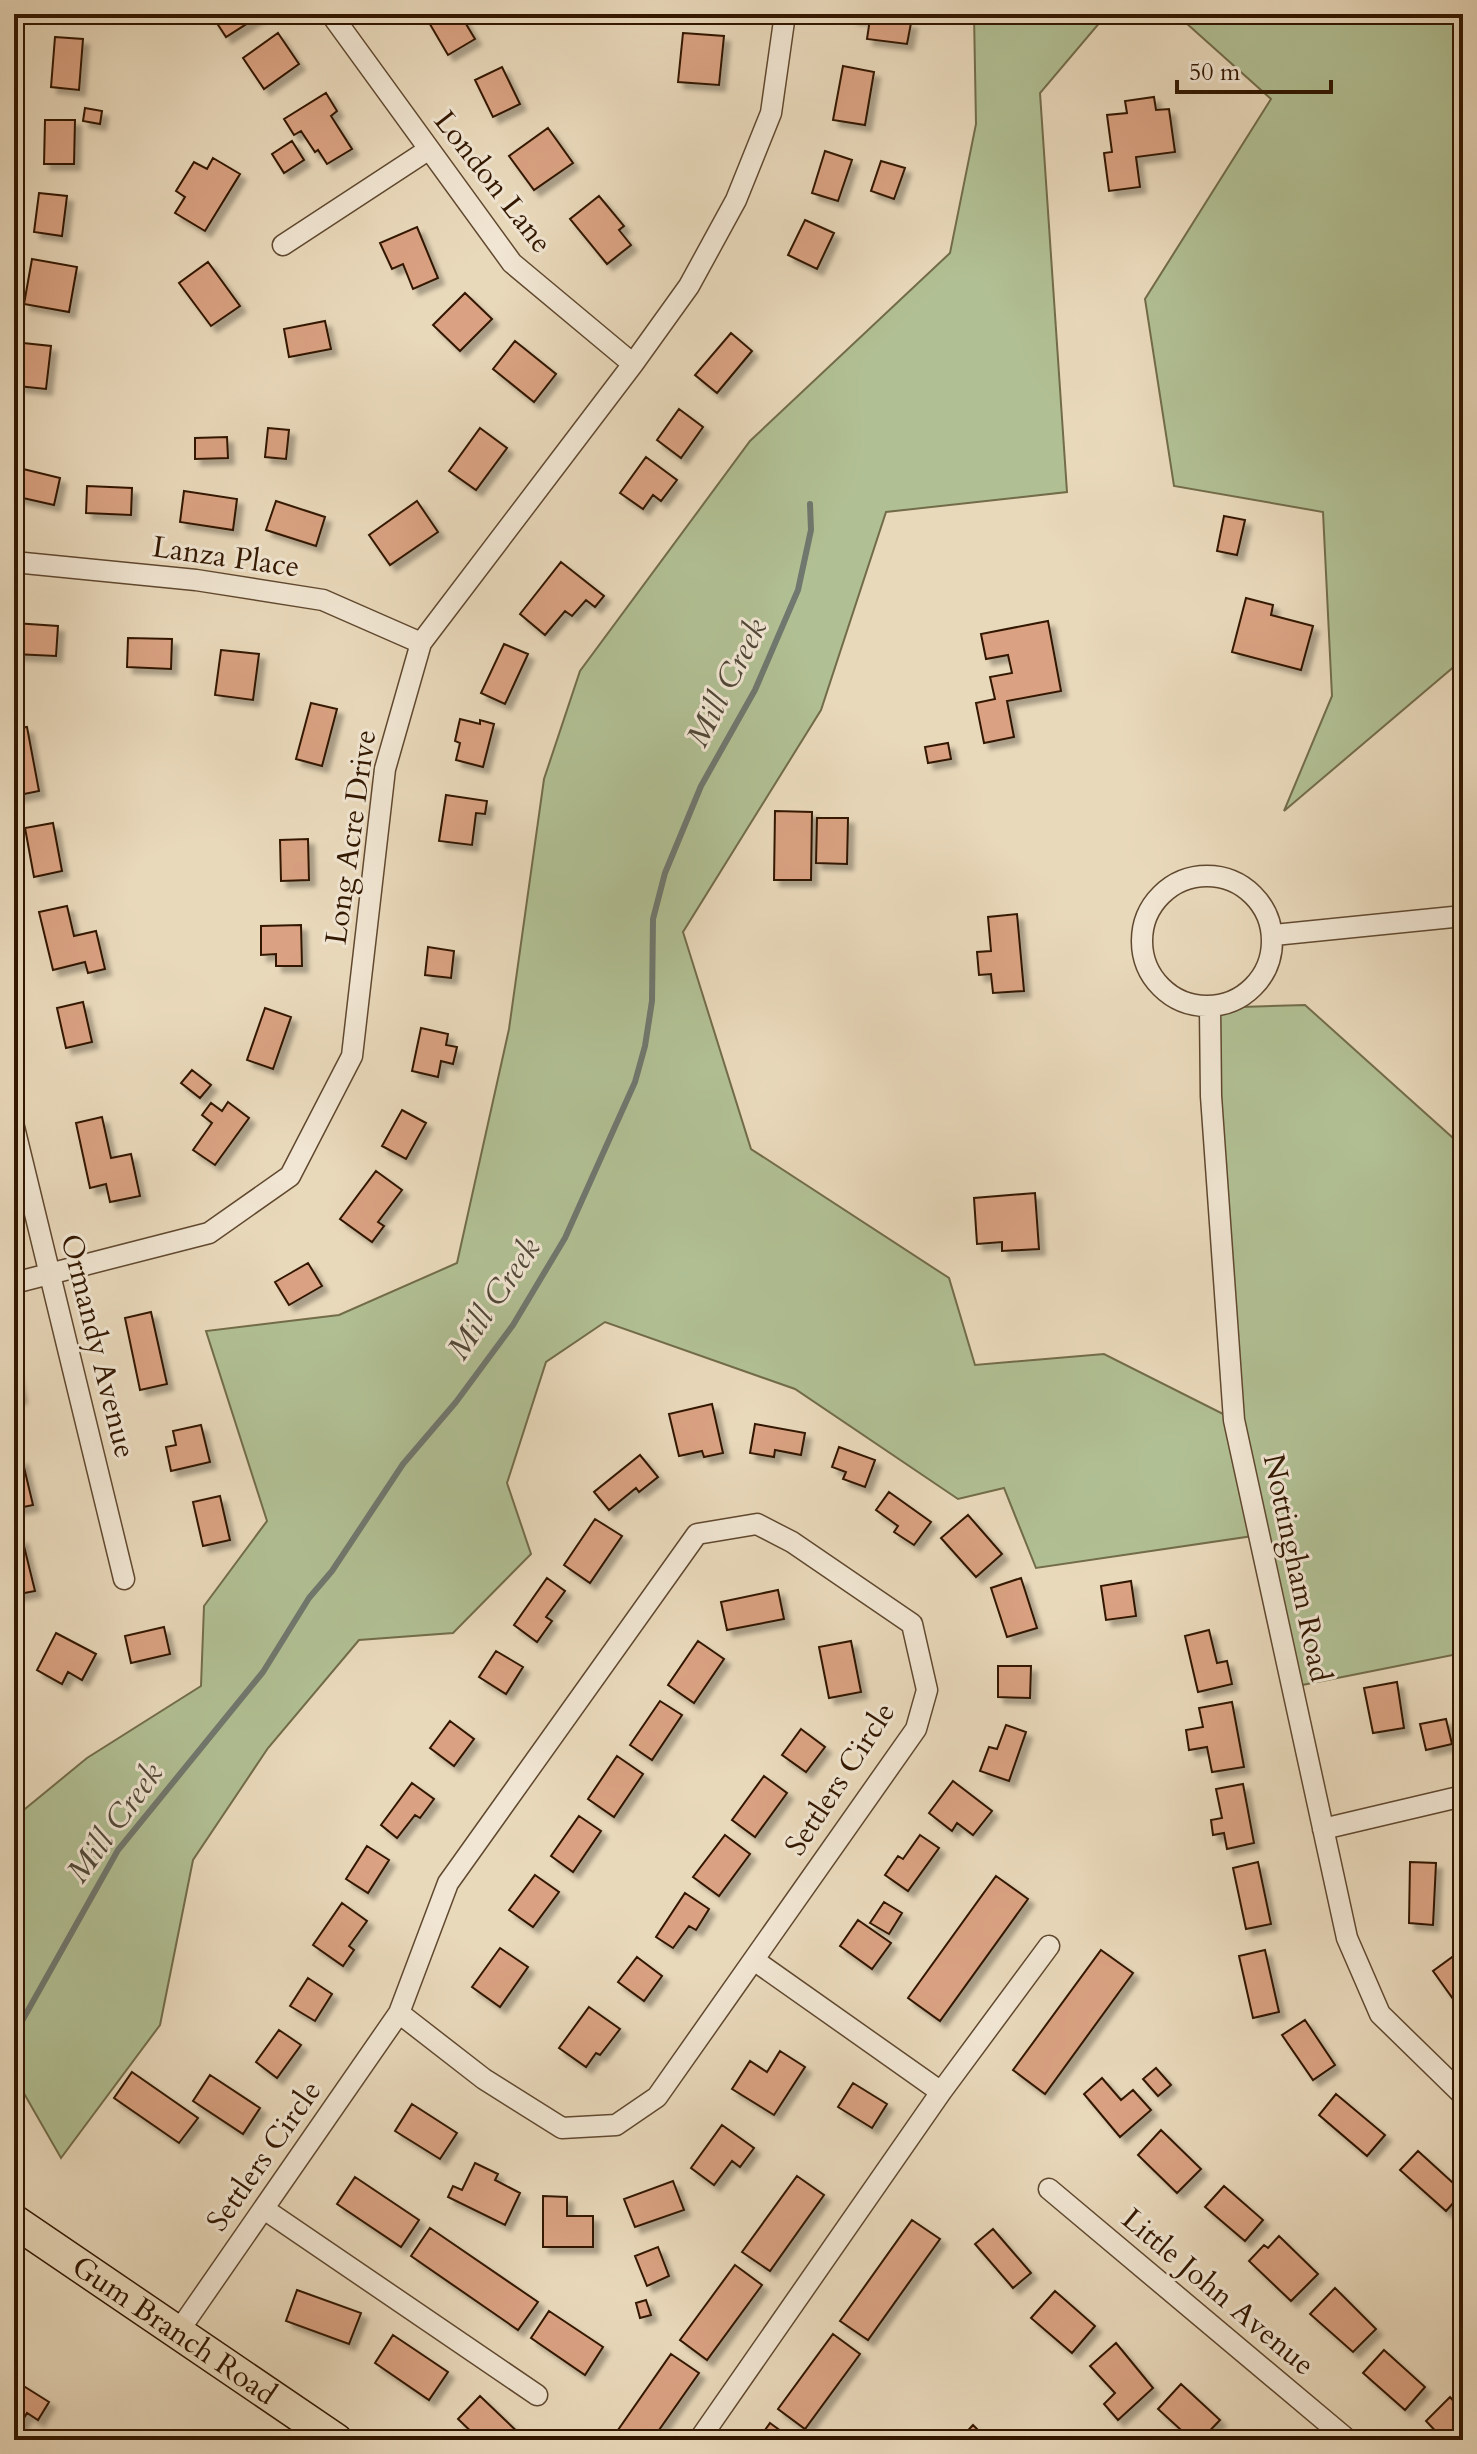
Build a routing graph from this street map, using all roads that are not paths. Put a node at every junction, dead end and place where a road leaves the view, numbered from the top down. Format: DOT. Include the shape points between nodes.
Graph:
graph roads {
  1 [pos="331,14"];
  2 [pos="785,14"];
  3 [pos="428,150"];
  4 [pos="283,245"];
  5 [pos="633,364"];
  6 [pos="14,562"];
  7 [pos="421,643"];
  8 [pos="1463,916"];
  9 [pos="1274,935"];
  10 [pos="1210,1008"];
  11 [pos="14,1127"];
  12 [pos="49,1274"];
  13 [pos="14,1283"];
  14 [pos="124,1579"];
  15 [pos="1463,1796"];
  16 [pos="1323,1829"];
  17 [pos="1049,1946"];
  18 [pos="754,1960"];
  19 [pos="399,2013"];
  20 [pos="941,2092"];
  21 [pos="1463,2095"];
  22 [pos="1049,2189"];
  23 [pos="264,2209"];
  24 [pos="14,2221"];
  25 [pos="178,2332"];
  26 [pos="537,2395"];
  27 [pos="336,2440"];
  28 [pos="699,2440"];
  29 [pos="1348,2440"];
  1 -- 3 [label="street, London Lane"];
  2 -- 5 [label="street, Long Acre Drive" via="771,113 736,200 689,286"];
  3 -- 4 [label="street"];
  3 -- 5 [label="street, London Lane" via="512,263"];
  5 -- 7 [label="street, Long Acre Drive"];
  6 -- 7 [label="street, Lanza Place" via="196,580 323,600"];
  7 -- 12 [label="street, Long Acre Drive" via="385,769 352,1056 290,1176 209,1233"];
  8 -- 9 [label="street"];
  9 -- 10 [label="street" via="1269,967 1239,1000"];
  9 -- 10 [label="street" via="1264,905 1247,888 1216,876 1180,880 1154,901 1141,937 1147,970 1173,998"];
  10 -- 16 [label="street, Nottingham Road" via="1211,1112 1234,1420"];
  11 -- 12 [label="street, Ormandy Avenue"];
  12 -- 13 [label="street, Long Acre Drive"];
  12 -- 14 [label="street, Ormandy Avenue"];
  15 -- 16 [label="street"];
  16 -- 21 [label="street, Nottingham Road" via="1347,1938 1380,2014"];
  17 -- 20 [label="street"];
  18 -- 19 [label="street, Settlers Circle" via="657,2097 616,2125 562,2128 484,2079"];
  18 -- 19 [label="street, Settlers Circle" via="916,1729 927,1690 912,1624 757,1524 697,1534 448,1883"];
  18 -- 20 [label="street"];
  19 -- 23 [label="street, Settlers Circle"];
  20 -- 28 [label="street"];
  22 -- 29 [label="street, Little John Avenue"];
  23 -- 25 [label="street, Settlers Circle"];
  23 -- 26 [label="street"];
  24 -- 25 [label="main road, Gum Branch Road"];
  25 -- 27 [label="main road, Gum Branch Road"];
}
